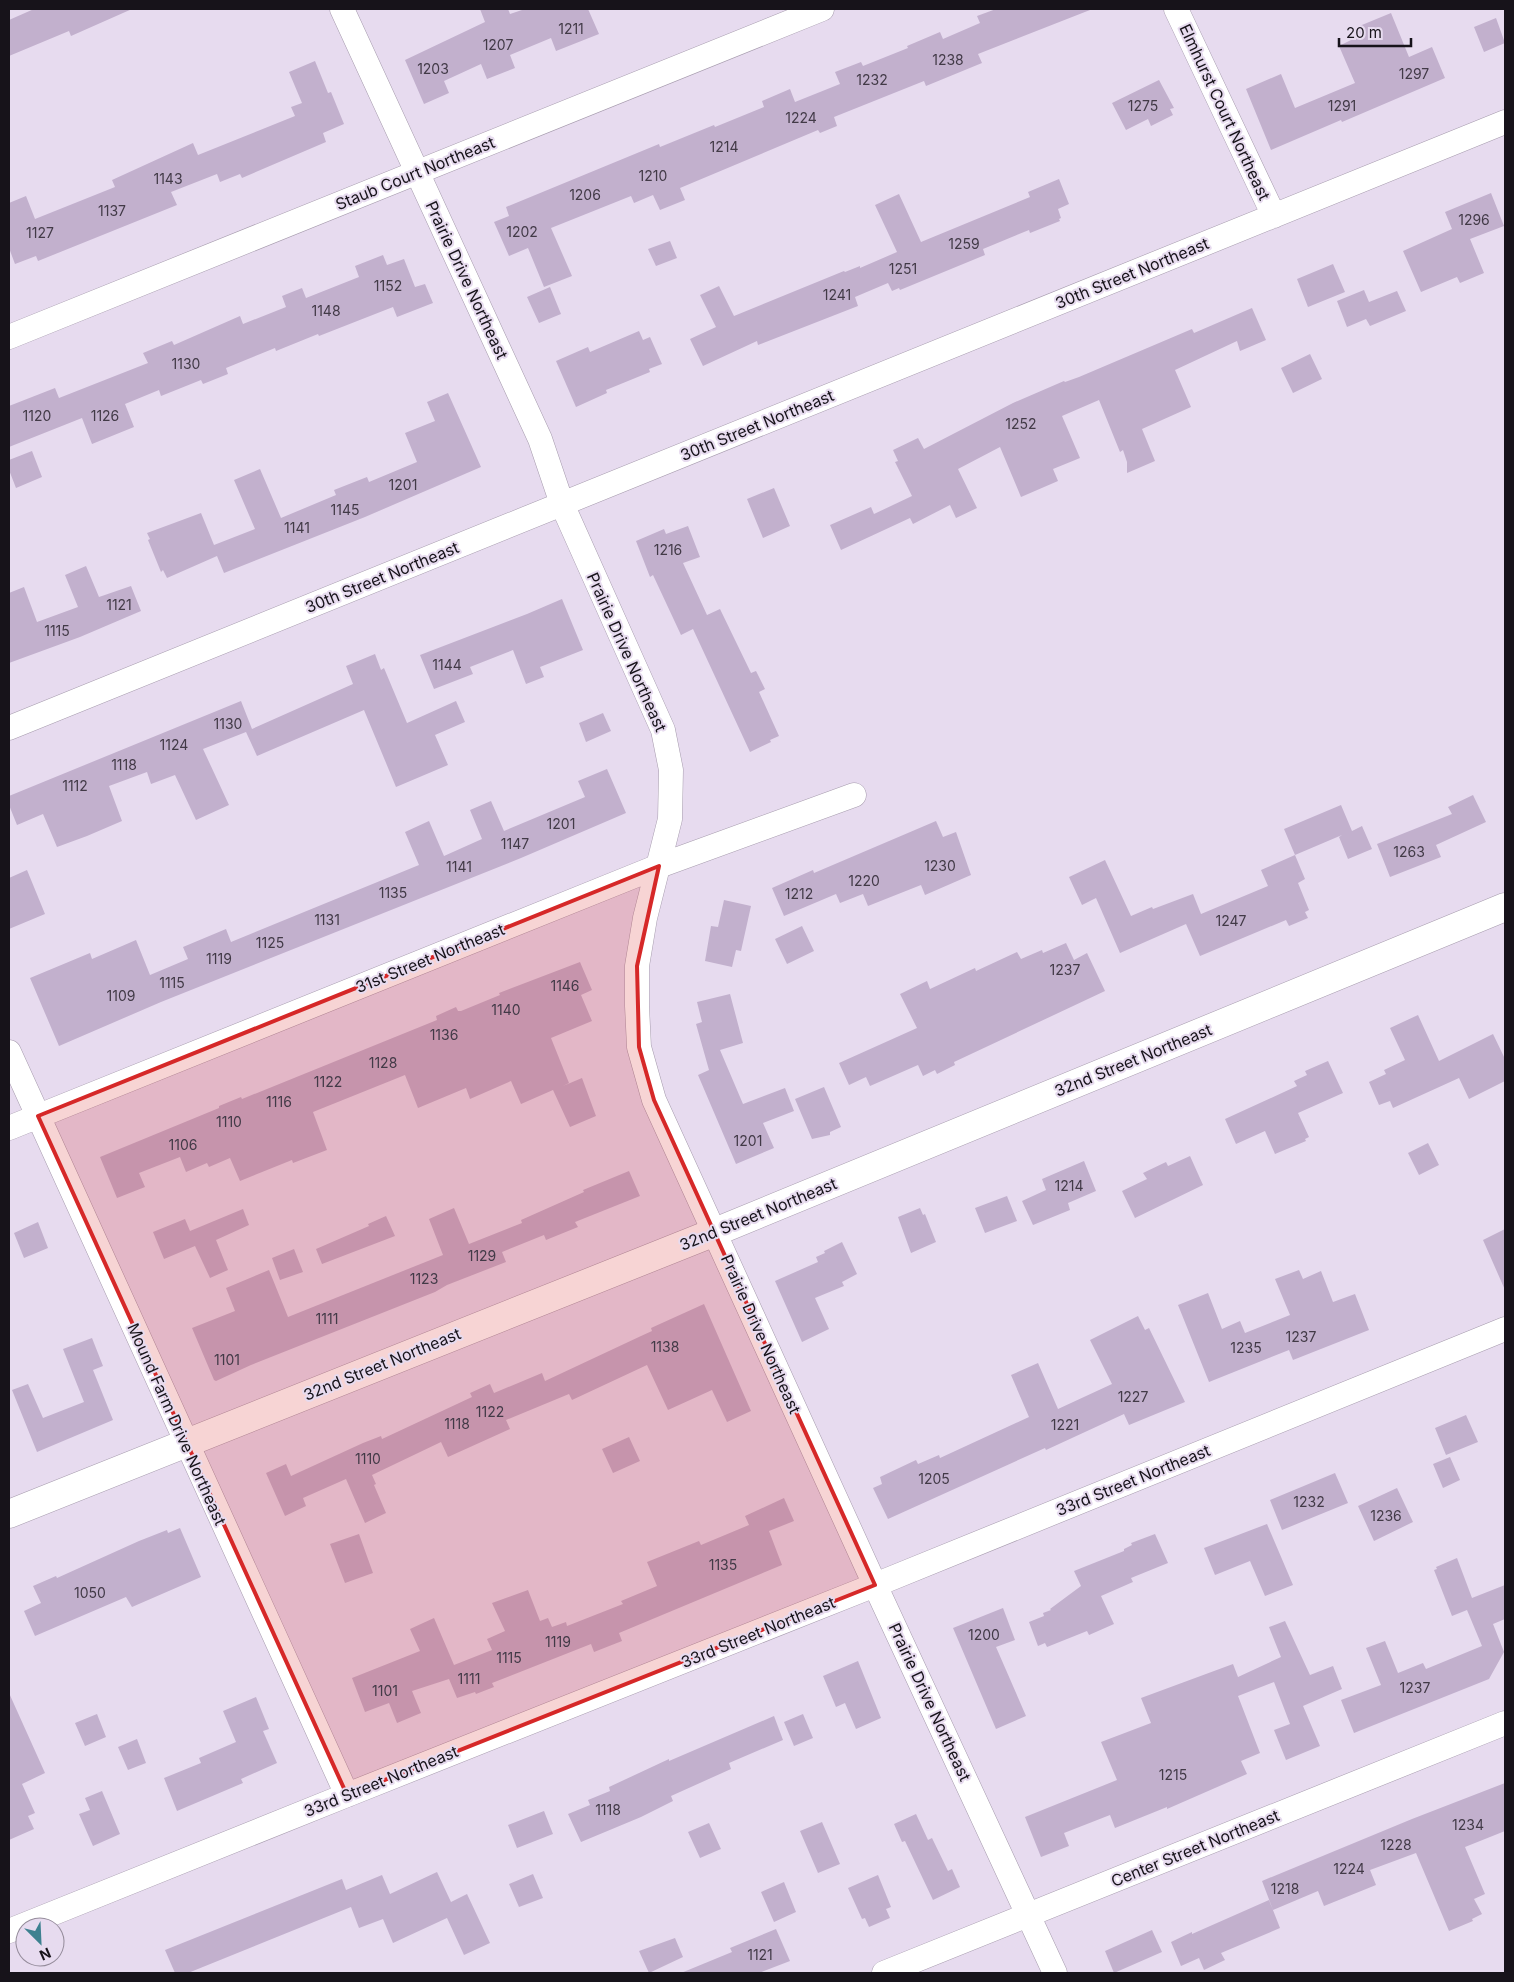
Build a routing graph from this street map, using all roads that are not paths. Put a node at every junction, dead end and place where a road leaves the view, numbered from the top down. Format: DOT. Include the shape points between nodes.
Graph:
graph roads {
  1 [pos="342,9"];
  2 [pos="822,9"];
  3 [pos="1176,9"];
  4 [pos="1505,122"];
  5 [pos="417,172"];
  6 [pos="1274,216"];
  7 [pos="9,337"];
  8 [pos="562,504"];
  9 [pos="9,728"];
  10 [pos="854,795"];
  11 [pos="659,866"];
  12 [pos="1505,907"];
  13 [pos="9,1052"];
  14 [pos="38,1116"];
  15 [pos="9,1128"];
  16 [pos="715,1232"];
  17 [pos="1505,1329"];
  18 [pos="185,1442"];
  19 [pos="9,1514"];
  20 [pos="875,1585"];
  21 [pos="1505,1723"];
  22 [pos="346,1794"];
  23 [pos="1030,1915"];
  24 [pos="9,1931"];
  25 [pos="884,1973"];
  26 [pos="1055,1973"];
  1 -- 5 [label="street, Prairie Drive Northeast"];
  2 -- 5 [label="street, Staub Court Northeast"];
  3 -- 6 [label="street, Elmhurst Court Northeast"];
  4 -- 6 [label="street, 30th Street Northeast"];
  5 -- 7 [label="street, Staub Court Northeast"];
  5 -- 8 [label="street, Prairie Drive Northeast" via="540,439"];
  6 -- 8 [label="street, 30th Street Northeast"];
  8 -- 9 [label="street, 30th Street Northeast"];
  8 -- 11 [label="street, Prairie Drive Northeast" via="663,730 671,770 670,819"];
  10 -- 11 [label="street, 31st Street Northeast"];
  11 -- 14 [label="street, 31st Street Northeast"];
  11 -- 16 [label="street, Prairie Drive Northeast" via="645,918 637,966 639,1047 654,1100"];
  12 -- 16 [label="main road, 32nd Street Northeast"];
  13 -- 14 [label="street, Mound Farm Drive Northeast"];
  14 -- 15 [label="street, 31st Street Northeast"];
  14 -- 18 [label="street, Mound Farm Drive Northeast"];
  16 -- 18 [label="main road, 32nd Street Northeast"];
  16 -- 20 [label="street, Prairie Drive Northeast"];
  17 -- 20 [label="street, 33rd Street Northeast"];
  18 -- 19 [label="main road, 32nd Street Northeast"];
  18 -- 22 [label="street, Mound Farm Drive Northeast"];
  20 -- 22 [label="street, 33rd Street Northeast"];
  20 -- 23 [label="street, Prairie Drive Northeast"];
  21 -- 23 [label="street, Center Street Northeast"];
  22 -- 24 [label="street, 33rd Street Northeast"];
  23 -- 25 [label="street, Center Street Northeast"];
  23 -- 26 [label="street, Prairie Drive Northeast"];
}
